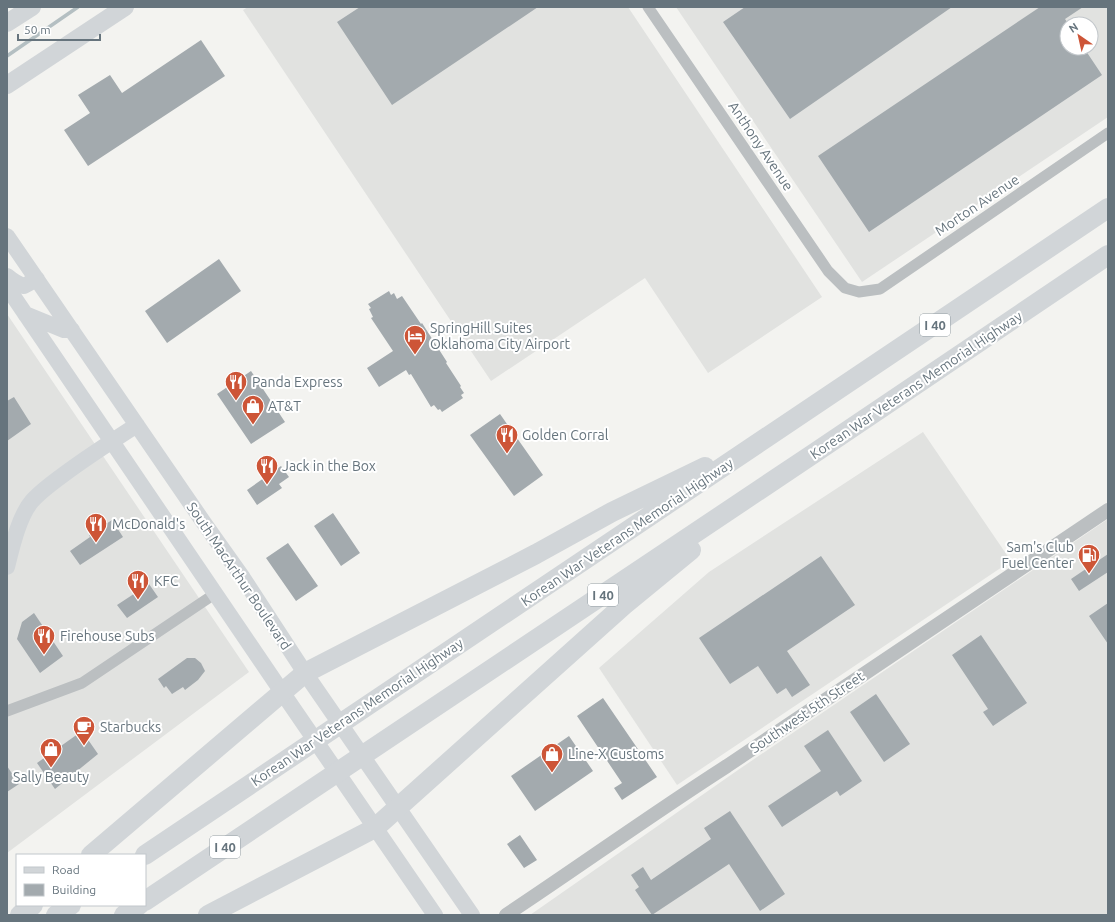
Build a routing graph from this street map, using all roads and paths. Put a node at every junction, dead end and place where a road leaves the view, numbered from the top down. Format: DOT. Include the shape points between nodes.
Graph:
graph roads {
  1 [pos="32,7"];
  2 [pos="125,7"];
  3 [pos="648,7"];
  4 [pos="7,23"];
  5 [pos="7,85"];
  6 [pos="1108,134"];
  7 [pos="1108,208"];
  8 [pos="7,236"];
  9 [pos="1108,255"];
  10 [pos="7,276"];
  11 [pos="36,279"];
  12 [pos="7,287"];
  13 [pos="859,292"];
  14 [pos="25,314"];
  15 [pos="72,330"];
  16 [pos="137,424"];
  17 [pos="112,441"];
  18 [pos="762,441"];
  19 [pos="813,454"];
  20 [pos="1108,510"];
  21 [pos="7,567"];
  22 [pos="216,593"];
  23 [pos="305,673"];
  24 [pos="282,692"];
  25 [pos="7,711"];
  26 [pos="397,807"];
  27 [pos="375,828"];
  28 [pos="92,854"];
  29 [pos="146,854"];
  30 [pos="146,900"];
  31 [pos="32,906"];
  32 [pos="70,906"];
  33 [pos="138,906"];
  34 [pos="20,915"];
  35 [pos="56,915"];
  36 [pos="124,915"];
  37 [pos="208,915"];
  38 [pos="435,915"];
  39 [pos="472,915"];
  40 [pos="506,915"];
  1 -- 4 [label="main road"];
  2 -- 5 [label="main road"];
  3 -- 13 [label="street, Anthony Avenue" via="828,272 846,288"];
  6 -- 13 [label="street, Morton Avenue" via="880,289"];
  7 -- 18 [label="highway, Korean War Veterans Memorial Highway / I 40"];
  8 -- 11 [label="main road, South MacArthur Boulevard"];
  9 -- 19 [label="highway, Korean War Veterans Memorial Highway / I 40"];
  10 -- 11 [label="main road" via="24,286"];
  11 -- 15 [label="main road, South MacArthur Boulevard"];
  12 -- 14 [label="main road, South MacArthur Boulevard"];
  14 -- 15 [label="main road" via="64,330"];
  14 -- 17 [label="main road, South MacArthur Boulevard"];
  15 -- 16 [label="main road, South MacArthur Boulevard"];
  16 -- 17 [label="main road"];
  16 -- 23 [label="main road, South MacArthur Boulevard"];
  17 -- 21 [label="main road" via="50,485 32,502 21,521"];
  17 -- 22 [label="main road, South MacArthur Boulevard"];
  18 -- 23 [label="highway" via="612,512"];
  18 -- 29 [label="highway, Korean War Veterans Memorial Highway / I 40"];
  19 -- 26 [label="highway" via="647,585"];
  19 -- 30 [label="highway, Korean War Veterans Memorial Highway / I 40"];
  20 -- 40 [label="street, Southwest 5th Street"];
  22 -- 24 [label="main road, South MacArthur Boulevard"];
  22 -- 25 [label="street" via="82,683"];
  23 -- 24 [label="highway"];
  23 -- 26 [label="main road, South MacArthur Boulevard"];
  24 -- 27 [label="main road, South MacArthur Boulevard"];
  24 -- 28 [label="highway"];
  26 -- 27 [label="highway"];
  26 -- 39 [label="main road, South MacArthur Boulevard"];
  27 -- 37 [label="highway"];
  27 -- 38 [label="main road, South MacArthur Boulevard"];
  31 -- 34 [label="highway"];
  32 -- 35 [label="highway"];
  33 -- 36 [label="highway"];
}
